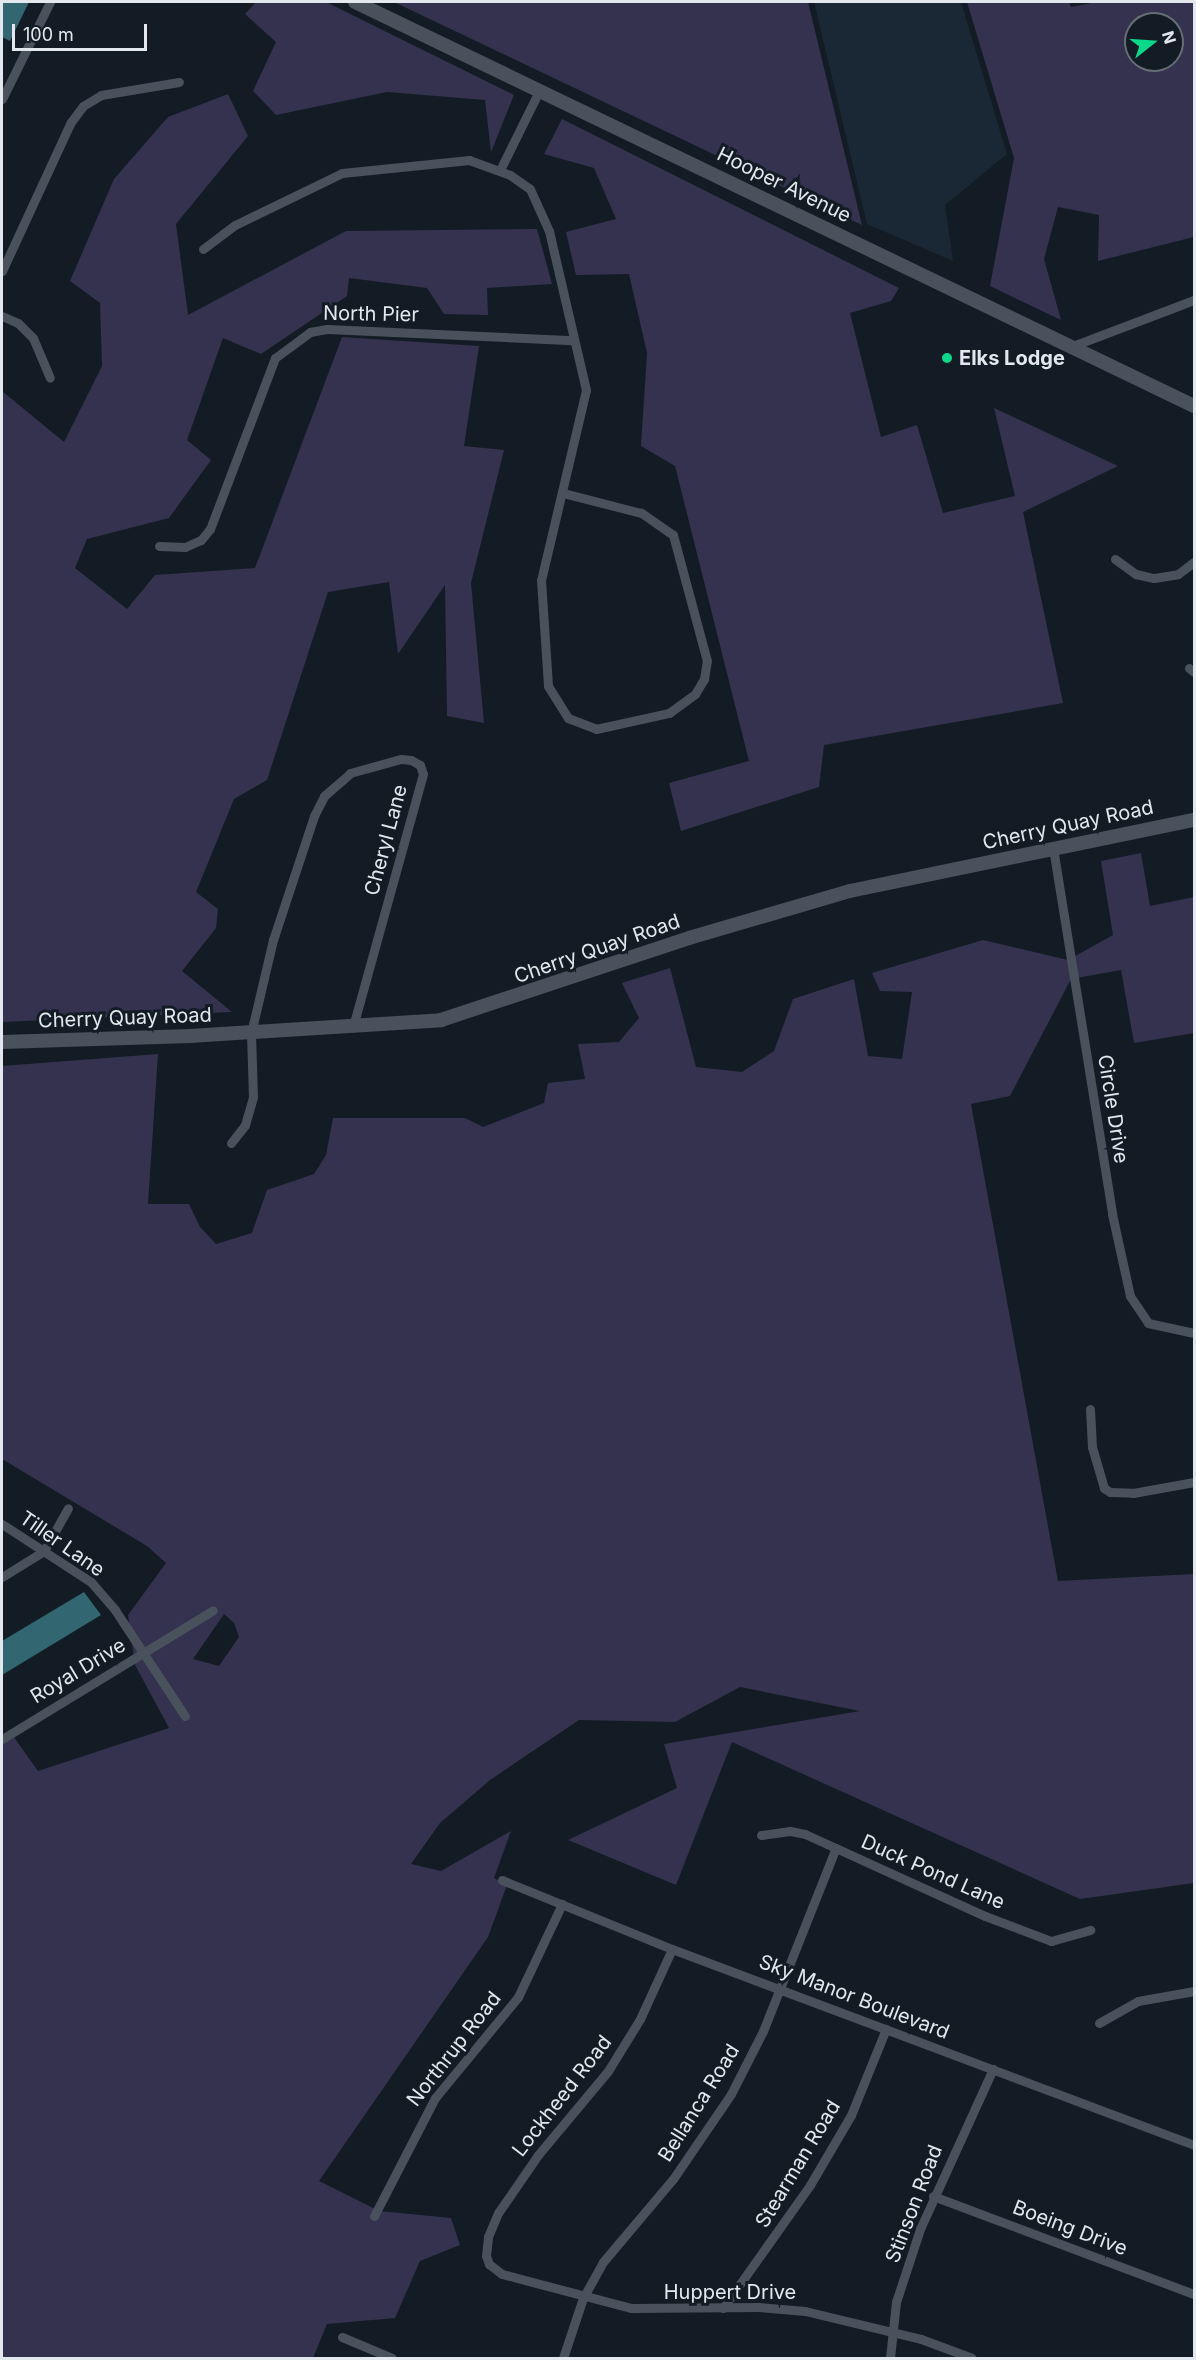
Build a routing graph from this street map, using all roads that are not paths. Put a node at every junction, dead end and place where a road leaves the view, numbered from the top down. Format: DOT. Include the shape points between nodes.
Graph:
graph roads {
  1 [pos="50,2"];
  2 [pos="355,2"];
  3 [pos="179,82"];
  4 [pos="540,89"];
  5 [pos="2,99"];
  6 [pos="500,170"];
  7 [pos="203,249"];
  8 [pos="2,272"];
  9 [pos="1194,300"];
  10 [pos="2,316"];
  11 [pos="573,340"];
  12 [pos="1070,347"];
  13 [pos="50,378"];
  14 [pos="1194,406"];
  15 [pos="563,493"];
  16 [pos="159,546"];
  17 [pos="1114,559"];
  18 [pos="1194,562"];
  19 [pos="1194,820"];
  20 [pos="1053,848"];
  21 [pos="353,1026"];
  22 [pos="251,1033"];
  23 [pos="2,1042"];
  24 [pos="231,1143"];
  25 [pos="1194,1333"];
  26 [pos="1090,1409"];
  27 [pos="1194,1482"];
  28 [pos="68,1508"];
  29 [pos="2,1524"];
  30 [pos="44,1551"];
  31 [pos="2,1577"];
  32 [pos="213,1610"];
  33 [pos="141,1654"];
  34 [pos="184,1716"];
  35 [pos="2,1739"];
  36 [pos="761,1835"];
  37 [pos="836,1848"];
  38 [pos="502,1880"];
  39 [pos="562,1904"];
  40 [pos="1090,1930"];
  41 [pos="672,1949"];
  42 [pos="780,1989"];
  43 [pos="1194,1991"];
  44 [pos="1100,2023"];
  45 [pos="886,2029"];
  46 [pos="993,2069"];
  47 [pos="1194,2145"];
  48 [pos="933,2196"];
  49 [pos="374,2216"];
  50 [pos="489,2264"];
  51 [pos="1194,2294"];
  52 [pos="583,2298"];
  53 [pos="723,2308"];
  54 [pos="891,2331"];
  55 [pos="342,2337"];
  56 [pos="392,2358"];
  57 [pos="563,2358"];
  58 [pos="890,2358"];
  59 [pos="972,2358"];
  1 -- 5 [label="street"];
  2 -- 4 [label="street, Hooper Avenue"];
  3 -- 8 [label="street" via="100,95 83,106 71,122"];
  4 -- 6 [label="street"];
  4 -- 12 [label="street, Hooper Avenue"];
  6 -- 7 [label="street" via="469,160 342,173 235,225"];
  6 -- 11 [label="street" via="530,189 538,201 549,231"];
  9 -- 12 [label="street"];
  10 -- 13 [label="street" via="18,323 33,338"];
  11 -- 15 [label="street" via="586,390"];
  11 -- 16 [label="street, North Pier" via="327,329 310,332 275,358 210,529 201,540 185,547"];
  12 -- 14 [label="street, Hooper Avenue"];
  15 -- 15 [label="street" via="642,513 673,535 707,662 704,679 695,694 669,713 596,729 568,718 551,697 541,580"];
  17 -- 18 [label="street" via="1136,574 1154,578 1178,574"];
  19 -- 20 [label="street, Cherry Quay Road"];
  20 -- 21 [label="street, Cherry Quay Road" via="827,897 441,1020"];
  20 -- 25 [label="street, Circle Drive" via="1112,1214 1130,1296 1148,1323"];
  21 -- 22 [label="street, Cherry Quay Road"];
  21 -- 22 [label="street, Cheryl Lane" via="423,774 420,765 411,760 365,766 337,781 324,796 290,882"];
  22 -- 23 [label="street, Cherry Quay Road"];
  22 -- 24 [label="street" via="253,1097 245,1125"];
  26 -- 27 [label="street" via="1092,1447 1104,1488 1133,1493"];
  28 -- 30 [label="street"];
  29 -- 30 [label="street, Tiller Lane"];
  30 -- 31 [label="street"];
  30 -- 33 [label="street, Tiller Lane" via="91,1582 115,1610"];
  32 -- 33 [label="street"];
  33 -- 34 [label="street, Tiller Lane"];
  33 -- 35 [label="street, Royal Drive"];
  36 -- 37 [label="street, Duck Pond Lane" via="790,1831"];
  37 -- 40 [label="street, Duck Pond Lane" via="1038,1937 1052,1941"];
  37 -- 42 [label="street, Bellanca Road"];
  38 -- 39 [label="street, Sky Manor Boulevard"];
  39 -- 41 [label="street, Sky Manor Boulevard"];
  39 -- 49 [label="street, Northrup Road" via="518,1997 435,2098"];
  41 -- 42 [label="street, Sky Manor Boulevard"];
  41 -- 50 [label="street, Lockheed Road" via="640,2019 614,2062 538,2155 498,2213 488,2237"];
  42 -- 45 [label="street, Sky Manor Boulevard"];
  42 -- 52 [label="street, Bellanca Road" via="752,2052 701,2142 603,2262"];
  43 -- 44 [label="street" via="1138,2001"];
  45 -- 46 [label="street, Sky Manor Boulevard"];
  45 -- 53 [label="street, Stearman Road" via="850,2115 810,2185"];
  46 -- 47 [label="street, Sky Manor Boulevard"];
  46 -- 48 [label="street, Stinson Road"];
  48 -- 51 [label="street, Boeing Drive"];
  48 -- 54 [label="street, Stinson Road" via="896,2302"];
  50 -- 52 [label="street, Huppert Drive" via="502,2274"];
  52 -- 53 [label="street, Huppert Drive" via="655,2310"];
  52 -- 57 [label="street, Bellanca Road"];
  53 -- 54 [label="street, Huppert Drive" via="805,2311"];
  54 -- 58 [label="street, Stinson Road"];
  54 -- 59 [label="street, Huppert Drive"];
  55 -- 56 [label="street"];
}
